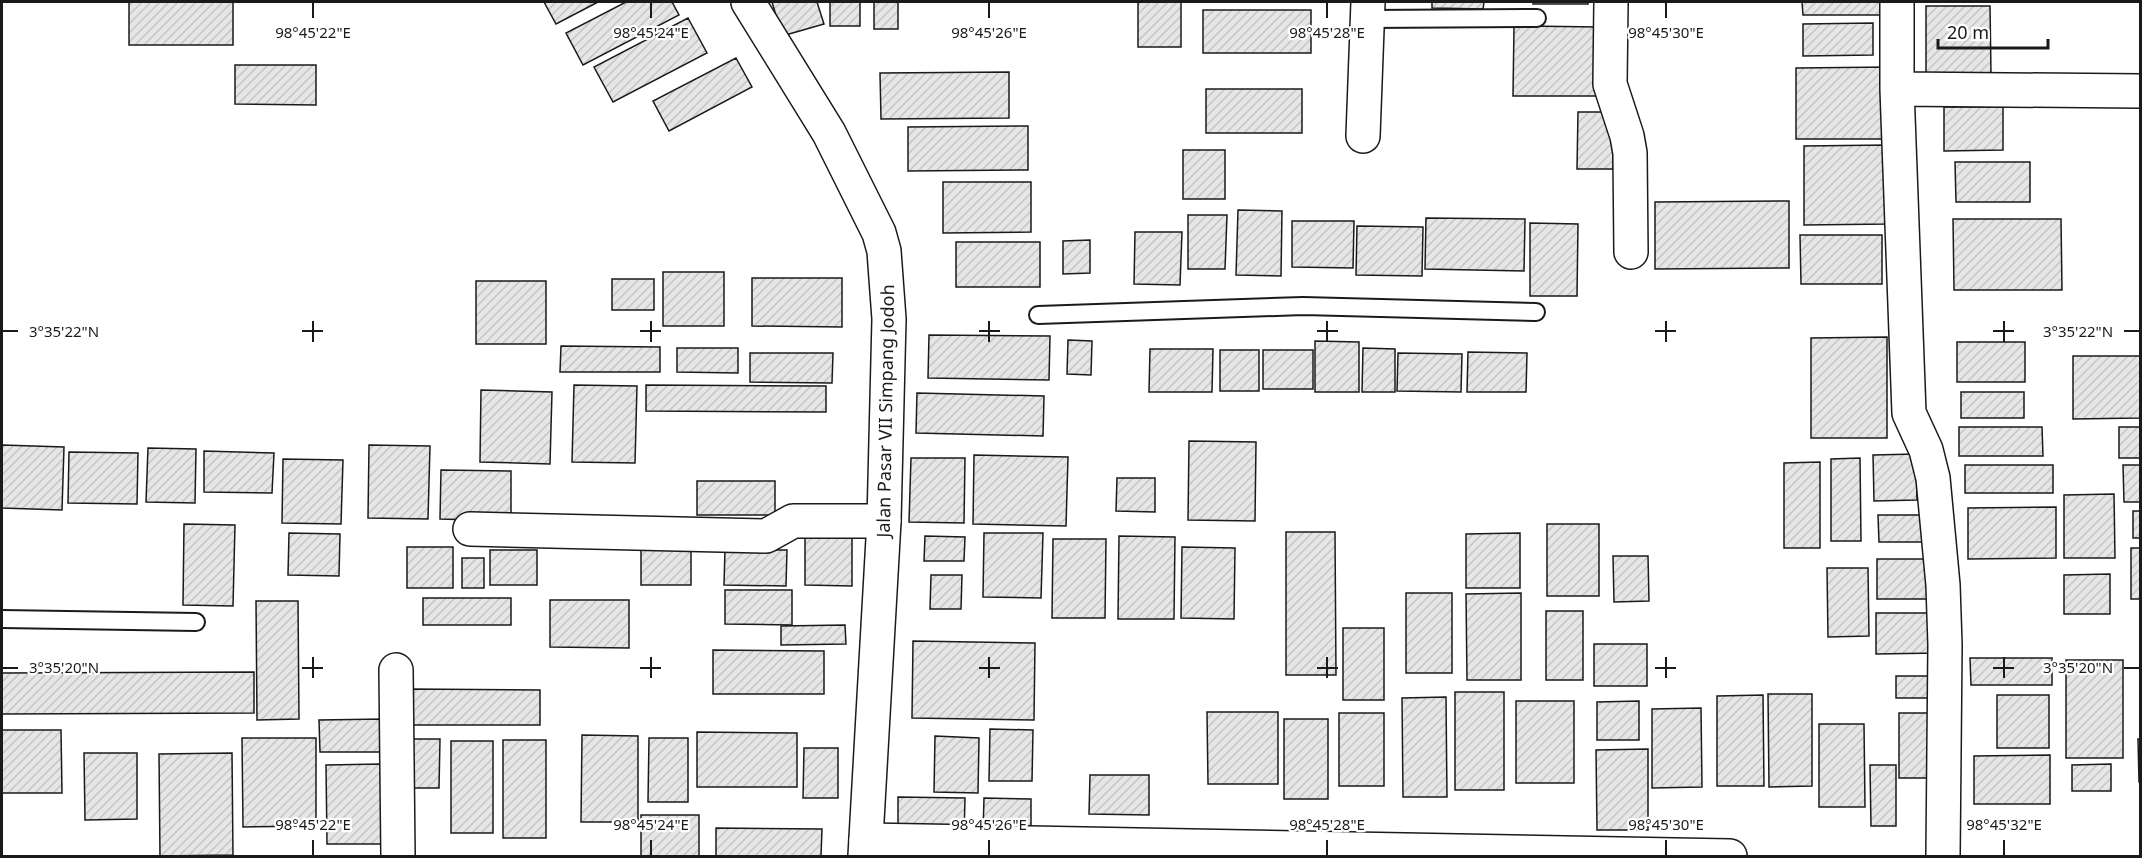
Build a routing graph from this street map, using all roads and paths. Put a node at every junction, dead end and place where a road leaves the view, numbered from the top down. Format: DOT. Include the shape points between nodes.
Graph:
graph roads {
  1 [pos="748,2"];
  2 [pos="1611,2"];
  3 [pos="1897,2"];
  4 [pos="1367,10"];
  5 [pos="1537,18"];
  6 [pos="1897,89"];
  7 [pos="2140,91"];
  8 [pos="1363,136"];
  9 [pos="1631,252"];
  10 [pos="1536,312"];
  11 [pos="1038,315"];
  12 [pos="884,521"];
  13 [pos="470,529"];
  14 [pos="2,619"];
  15 [pos="196,622"];
  16 [pos="396,670"];
  17 [pos="866,848"];
  18 [pos="398,856"];
  19 [pos="1730,856"];
  20 [pos="1943,856"];
  1 -- 12 [label="street, Jalan Pasar VII Simpang Jodoh" via="829,133 879,233 898,319"];
  2 -- 9 [label="street" via="1610,84 1630,153"];
  3 -- 6 [label="street"];
  4 -- 5 [label="lane"];
  4 -- 8 [label="street"];
  6 -- 7 [label="street"];
  6 -- 20 [label="street" via="1909,413 1926,450 1933,478 1942,585"];
  10 -- 11 [label="lane" via="1303,306"];
  12 -- 13 [label="street" via="793,521 766,536"];
  12 -- 17 [label="street, Jalan Pasar VII Simpang Jodoh"];
  14 -- 15 [label="lane"];
  16 -- 18 [label="street"];
  17 -- 19 [label="street"];
}
